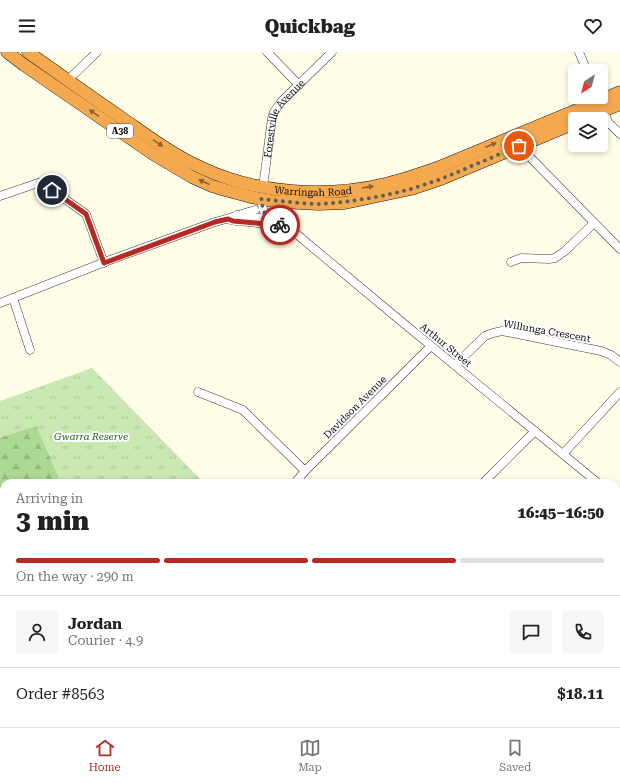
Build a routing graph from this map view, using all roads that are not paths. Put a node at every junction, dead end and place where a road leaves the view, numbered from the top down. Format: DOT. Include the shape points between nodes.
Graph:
graph roads {
  1 [pos="8,52"];
  2 [pos="28,52"];
  3 [pos="97,52"];
  4 [pos="267,52"];
  5 [pos="332,52"];
  6 [pos="579,52"];
  7 [pos="584,64"];
  8 [pos="68,80"];
  9 [pos="299,84"];
  10 [pos="620,92"];
  11 [pos="608,99"];
  12 [pos="608,103"];
  13 [pos="597,104"];
  14 [pos="599,104"];
  15 [pos="600,104"];
  16 [pos="620,104"];
  17 [pos="591,112"];
  18 [pos="568,126"];
  19 [pos="620,134"];
  20 [pos="519,146"];
  21 [pos="262,193"];
  22 [pos="0,196"];
  23 [pos="256,217"];
  24 [pos="228,219"];
  25 [pos="267,219"];
  26 [pos="594,223"];
  27 [pos="280,225"];
  28 [pos="620,249"];
  29 [pos="511,262"];
  30 [pos="104,263"];
  31 [pos="13,298"];
  32 [pos="0,303"];
  33 [pos="431,346"];
  34 [pos="30,350"];
  35 [pos="620,362"];
  36 [pos="455,365"];
  37 [pos="198,392"];
  38 [pos="620,392"];
  39 [pos="535,432"];
  40 [pos="563,454"];
  41 [pos="305,472"];
  42 [pos="299,479"];
  43 [pos="486,479"];
  44 [pos="593,479"];
  21 -- 1 [label="highway, Warringah Road / A38, one-way" via="251,198 212,186 175,168"];
  2 -- 8 [label="highway, Warringah Road / A38"];
  3 -- 8 [label="street"];
  4 -- 9 [label="street"];
  5 -- 9 [label="street, Forestville Avenue"];
  6 -- 7 [label="street"];
  8 -- 21 [label="highway, Warringah Road / A38, one-way" via="184,159 223,177 252,185"];
  9 -- 21 [label="street, Forestville Avenue" via="274,112"];
  10 -- 11 [label="highway, Warringah Road / A38"];
  12 -- 16 [label="highway, Warringah Road / A38"];
  21 -- 13 [label="highway, Warringah Road / A38, one-way" via="288,190 348,190 385,184 437,168"];
  14 -- 17 [label="highway, Warringah Road / A38"];
  15 -- 19 [label="street" via="608,122"];
  18 -- 20 [label="highway, Warringah Road / A38"];
  20 -- 21 [label="highway, Warringah Road / A38" via="441,179 382,196 319,204 299,203"];
  20 -- 26 [label="street"];
  21 -- 23 [label="street" via="255,205"];
  21 -- 25 [label="street" via="263,209"];
  22 -- 30 [label="street" via="40,182 86,214"];
  23 -- 24 [label="street" via="233,221"];
  23 -- 24 [label="street" via="237,215"];
  23 -- 25 [label="street, Arthur Street"];
  23 -- 27 [label="street, Arthur Street" via="272,226"];
  24 -- 30 [label="street"];
  25 -- 27 [label="street, Arthur Street"];
  26 -- 28 [label="street"];
  26 -- 29 [label="street" via="555,258 521,258"];
  27 -- 33 [label="street, Arthur Street" via="294,232"];
  30 -- 31 [label="street"];
  31 -- 32 [label="street"];
  31 -- 34 [label="street"];
  33 -- 36 [label="street, Arthur Street"];
  33 -- 41 [label="street, Davidson Avenue"];
  35 -- 36 [label="street, Willunga Crescent" via="611,355 601,352 502,331 485,336"];
  36 -- 39 [label="street, Arthur Street"];
  37 -- 41 [label="street" via="243,410"];
  38 -- 40 [label="street"];
  39 -- 40 [label="street, Arthur Street"];
  39 -- 43 [label="street"];
  40 -- 44 [label="street, Arthur Street"];
  41 -- 42 [label="street, Davidson Avenue"];
}
